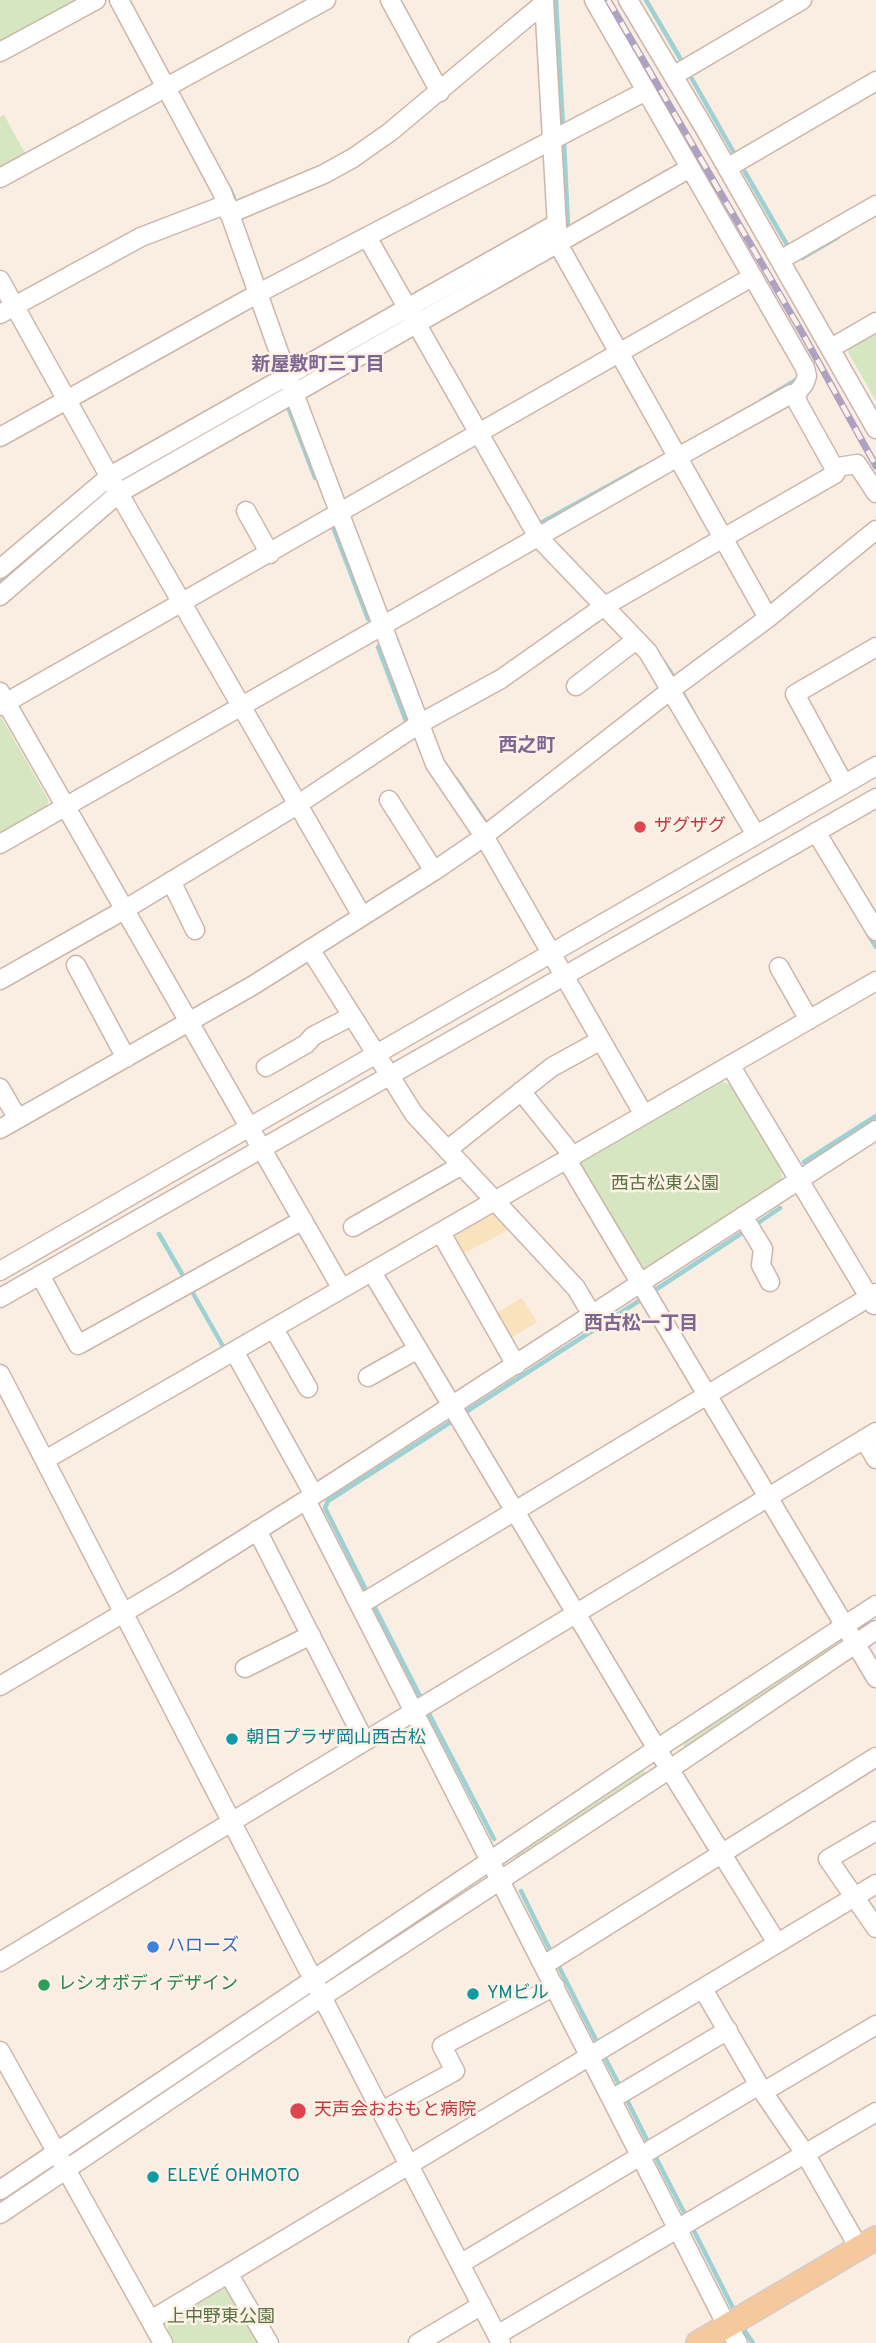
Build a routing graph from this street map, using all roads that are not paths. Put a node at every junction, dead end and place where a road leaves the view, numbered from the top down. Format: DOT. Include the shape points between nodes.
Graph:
graph roads {
  1 [pos="96,0"];
  2 [pos="119,0"];
  3 [pos="327,0"];
  4 [pos="390,0"];
  5 [pos="594,0"];
  6 [pos="628,0"];
  7 [pos="544,2"];
  8 [pos="792,2"];
  9 [pos="0,52"];
  10 [pos="673,76"];
  11 [pos="876,81"];
  12 [pos="166,87"];
  13 [pos="646,91"];
  14 [pos="440,92"];
  15 [pos="560,136"];
  16 [pos="727,168"];
  17 [pos="690,169"];
  18 [pos="0,178"];
  19 [pos="876,205"];
  20 [pos="228,209"];
  21 [pos="557,234"];
  22 [pos="367,237"];
  23 [pos="780,260"];
  24 [pos="752,277"];
  25 [pos="0,280"];
  26 [pos="257,293"];
  27 [pos="7,310"];
  28 [pos="412,316"];
  29 [pos="876,322"];
  30 [pos="831,348"];
  31 [pos="620,354"];
  32 [pos="291,385"];
  33 [pos="796,394"];
  34 [pos="71,398"];
  35 [pos="876,429"];
  36 [pos="479,434"];
  37 [pos="0,437"];
  38 [pos="678,457"];
  39 [pos="838,467"];
  40 [pos="115,485"];
  41 [pos="876,493"];
  42 [pos="246,511"];
  43 [pos="340,513"];
  44 [pos="876,530"];
  45 [pos="538,537"];
  46 [pos="724,537"];
  47 [pos="270,554"];
  48 [pos="0,569"];
  49 [pos="0,596"];
  50 [pos="183,603"];
  51 [pos="603,607"];
  52 [pos="768,618"];
  53 [pos="383,626"];
  54 [pos="636,640"];
  55 [pos="875,649"];
  56 [pos="576,686"];
  57 [pos="672,689"];
  58 [pos="2,700"];
  59 [pos="241,707"];
  60 [pos="419,724"];
  61 [pos="876,766"];
  62 [pos="844,784"];
  63 [pos="876,797"];
  64 [pos="389,800"];
  65 [pos="298,805"];
  66 [pos="65,807"];
  67 [pos="816,832"];
  68 [pos="756,835"];
  69 [pos="484,836"];
  70 [pos="0,844"];
  71 [pos="433,871"];
  72 [pos="171,881"];
  73 [pos="124,910"];
  74 [pos="362,916"];
  75 [pos="195,930"];
  76 [pos="876,931"];
  77 [pos="310,949"];
  78 [pos="551,952"];
  79 [pos="76,965"];
  80 [pos="779,967"];
  81 [pos="564,974"];
  82 [pos="0,980"];
  83 [pos="876,981"];
  84 [pos="352,1016"];
  85 [pos="809,1020"];
  86 [pos="188,1023"];
  87 [pos="601,1040"];
  88 [pos="377,1054"];
  89 [pos="126,1058"];
  90 [pos="730,1065"];
  91 [pos="266,1067"];
  92 [pos="389,1074"];
  93 [pos="0,1088"];
  94 [pos="521,1091"];
  95 [pos="644,1115"];
  96 [pos="18,1119"];
  97 [pos="248,1127"];
  98 [pos="0,1129"];
  99 [pos="874,1137"];
  100 [pos="261,1148"];
  101 [pos="447,1150"];
  102 [pos="570,1158"];
  103 [pos="461,1165"];
  104 [pos="799,1180"];
  105 [pos="496,1201"];
  106 [pos="303,1220"];
  107 [pos="748,1224"];
  108 [pos="354,1227"];
  109 [pos="440,1233"];
  110 [pos="0,1271"];
  111 [pos="372,1272"];
  112 [pos="40,1276"];
  113 [pos="769,1282"];
  114 [pos="342,1289"];
  115 [pos="645,1291"];
  116 [pos="0,1298"];
  117 [pos="874,1299"];
  118 [pos="592,1315"];
  119 [pos="274,1329"];
  120 [pos="418,1349"];
  121 [pos="234,1351"];
  122 [pos="516,1365"];
  123 [pos="0,1374"];
  124 [pos="368,1377"];
  125 [pos="307,1388"];
  126 [pos="708,1395"];
  127 [pos="457,1412"];
  128 [pos="870,1436"];
  129 [pos="876,1459"];
  130 [pos="45,1460"];
  131 [pos="768,1497"];
  132 [pos="310,1498"];
  133 [pos="517,1511"];
  134 [pos="257,1530"];
  135 [pos="368,1600"];
  136 [pos="876,1605"];
  137 [pos="578,1612"];
  138 [pos="124,1614"];
  139 [pos="845,1626"];
  140 [pos="876,1630"];
  141 [pos="311,1635"];
  142 [pos="855,1644"];
  143 [pos="245,1668"];
  144 [pos="876,1678"];
  145 [pos="2,1680"];
  146 [pos="421,1705"];
  147 [pos="364,1740"];
  148 [pos="657,1749"];
  149 [pos="876,1757"];
  150 [pos="670,1769"];
  151 [pos="232,1821"];
  152 [pos="876,1831"];
  153 [pos="722,1854"];
  154 [pos="491,1860"];
  155 [pos="500,1879"];
  156 [pos="876,1884"];
  157 [pos="855,1898"];
  158 [pos="876,1928"];
  159 [pos="777,1943"];
  160 [pos="551,1961"];
  161 [pos="0,1962"];
  162 [pos="313,1980"];
  163 [pos="555,1986"];
  164 [pos="704,1989"];
  165 [pos="322,1997"];
  166 [pos="876,2025"];
  167 [pos="728,2030"];
  168 [pos="0,2051"];
  169 [pos="598,2053"];
  170 [pos="761,2088"];
  171 [pos="619,2094"];
  172 [pos="382,2111"];
  173 [pos="876,2112"];
  174 [pos="648,2152"];
  175 [pos="57,2153"];
  176 [pos="806,2155"];
  177 [pos="408,2164"];
  178 [pos="66,2170"];
  179 [pos="0,2190"];
  180 [pos="0,2214"];
  181 [pos="685,2225"];
  182 [pos="868,2243"];
  183 [pos="460,2264"];
  184 [pos="229,2275"];
  185 [pos="482,2305"];
  186 [pos="151,2320"];
  187 [pos="733,2334"];
  188 [pos="499,2339"];
  189 [pos="163,2343"];
  190 [pos="269,2343"];
  191 [pos="418,2343"];
  192 [pos="698,2343"];
  1 -- 9 [label="street"];
  2 -- 12 [label="street"];
  3 -- 12 [label="street"];
  4 -- 14 [label="street"];
  5 -- 13 [label="street"];
  6 -- 10 [label="street"];
  7 -- 14 [label="street"];
  7 -- 15 [label="street"];
  8 -- 10 [label="street"];
  10 -- 16 [label="street"];
  11 -- 16 [label="street"];
  12 -- 18 [label="street"];
  12 -- 20 [label="street"];
  13 -- 15 [label="street"];
  13 -- 17 [label="street"];
  14 -- 20 [label="street" via="342,165"];
  15 -- 21 [label="street"];
  15 -- 22 [label="street"];
  16 -- 23 [label="street"];
  17 -- 21 [label="street"];
  17 -- 24 [label="street"];
  19 -- 23 [label="street"];
  20 -- 26 [label="street"];
  20 -- 27 [label="street" via="141,237"];
  21 -- 28 [label="street"];
  21 -- 31 [label="street"];
  22 -- 26 [label="street"];
  22 -- 28 [label="street"];
  23 -- 30 [label="street"];
  24 -- 31 [label="street"];
  24 -- 33 [label="street" via="806,370 806,381"];
  25 -- 27 [label="street"];
  26 -- 32 [label="street"];
  26 -- 34 [label="street"];
  27 -- 34 [label="street"];
  28 -- 32 [label="street"];
  28 -- 36 [label="street"];
  29 -- 30 [label="street"];
  30 -- 35 [label="street"];
  31 -- 36 [label="street"];
  31 -- 38 [label="street"];
  32 -- 40 [label="street"];
  32 -- 43 [label="street"];
  33 -- 38 [label="street"];
  33 -- 39 [label="street" via="832,464"];
  34 -- 37 [label="street"];
  34 -- 40 [label="street"];
  36 -- 43 [label="street"];
  36 -- 45 [label="street"];
  38 -- 45 [label="street"];
  38 -- 46 [label="street"];
  39 -- 41 [label="street" via="857,464"];
  39 -- 46 [label="street" via="835,474"];
  40 -- 48 [label="street"];
  40 -- 49 [label="street"];
  40 -- 50 [label="street"];
  42 -- 47 [label="street"];
  43 -- 47 [label="street"];
  43 -- 53 [label="street"];
  44 -- 52 [label="street"];
  45 -- 51 [label="street"];
  45 -- 53 [label="street"];
  46 -- 51 [label="street"];
  46 -- 52 [label="street"];
  47 -- 50 [label="street"];
  50 -- 58 [label="street"];
  50 -- 59 [label="street"];
  51 -- 54 [label="street"];
  51 -- 60 [label="street" via="501,679"];
  52 -- 57 [label="street"];
  53 -- 59 [label="street"];
  53 -- 60 [label="street"];
  54 -- 56 [label="street"];
  54 -- 57 [label="street"];
  55 -- 62 [label="street" via="795,694"];
  57 -- 68 [label="street"];
  57 -- 69 [label="street"];
  58 -- 66 [label="street"];
  59 -- 65 [label="street"];
  59 -- 66 [label="street"];
  60 -- 65 [label="street"];
  60 -- 69 [label="street" via="435,764"];
  61 -- 62 [label="street"];
  62 -- 68 [label="street"];
  63 -- 67 [label="street"];
  64 -- 71 [label="street"];
  65 -- 72 [label="street"];
  65 -- 74 [label="street"];
  66 -- 70 [label="street"];
  66 -- 73 [label="street"];
  67 -- 76 [label="street"];
  67 -- 81 [label="street"];
  68 -- 78 [label="street"];
  69 -- 71 [label="street"];
  69 -- 78 [label="street"];
  71 -- 74 [label="street"];
  72 -- 73 [label="street"];
  72 -- 75 [label="street"];
  73 -- 82 [label="street"];
  73 -- 86 [label="street"];
  74 -- 77 [label="street"];
  77 -- 84 [label="street"];
  77 -- 86 [label="street"];
  78 -- 81 [label="street"];
  78 -- 88 [label="street"];
  79 -- 89 [label="street"];
  80 -- 85 [label="street"];
  81 -- 87 [label="street"];
  81 -- 92 [label="street"];
  83 -- 85 [label="street"];
  84 -- 88 [label="street"];
  84 -- 91 [label="street"];
  85 -- 90 [label="street"];
  86 -- 89 [label="street"];
  86 -- 97 [label="street"];
  87 -- 94 [label="street" via="552,1066"];
  87 -- 95 [label="street"];
  88 -- 92 [label="street"];
  88 -- 97 [label="street"];
  89 -- 96 [label="street"];
  90 -- 95 [label="street"];
  90 -- 104 [label="street"];
  92 -- 100 [label="street"];
  92 -- 101 [label="street" via="414,1114"];
  93 -- 96 [label="street"];
  94 -- 101 [label="street"];
  94 -- 102 [label="street"];
  95 -- 102 [label="street"];
  96 -- 98 [label="street"];
  97 -- 100 [label="street"];
  97 -- 110 [label="street"];
  99 -- 104 [label="street"];
  100 -- 106 [label="street"];
  100 -- 112 [label="street"];
  101 -- 103 [label="street"];
  102 -- 105 [label="street"];
  102 -- 115 [label="street"];
  103 -- 105 [label="street"];
  103 -- 108 [label="street"];
  104 -- 107 [label="street"];
  104 -- 117 [label="street"];
  105 -- 109 [label="street"];
  105 -- 118 [label="street" via="576,1289"];
  106 -- 112 [label="street" via="78,1345"];
  106 -- 114 [label="street"];
  107 -- 113 [label="street" via="763,1249 761,1265"];
  107 -- 115 [label="street"];
  109 -- 111 [label="street"];
  109 -- 122 [label="street"];
  111 -- 114 [label="street"];
  111 -- 120 [label="street"];
  112 -- 116 [label="street"];
  114 -- 119 [label="street"];
  115 -- 118 [label="street"];
  115 -- 126 [label="street"];
  117 -- 126 [label="street"];
  118 -- 122 [label="street"];
  119 -- 121 [label="street"];
  119 -- 125 [label="street"];
  120 -- 124 [label="street"];
  120 -- 127 [label="street"];
  121 -- 130 [label="street"];
  121 -- 132 [label="street"];
  122 -- 127 [label="street"];
  123 -- 130 [label="street"];
  126 -- 131 [label="street"];
  126 -- 133 [label="street"];
  127 -- 132 [label="street"];
  127 -- 133 [label="street"];
  128 -- 129 [label="street"];
  128 -- 131 [label="street"];
  130 -- 138 [label="street"];
  131 -- 137 [label="street"];
  131 -- 139 [label="street"];
  132 -- 134 [label="street"];
  132 -- 135 [label="street"];
  133 -- 135 [label="street"];
  133 -- 137 [label="street"];
  134 -- 138 [label="street"];
  134 -- 141 [label="street"];
  135 -- 146 [label="street"];
  136 -- 139 [label="street"];
  137 -- 146 [label="street"];
  137 -- 148 [label="street"];
  138 -- 145 [label="street"];
  138 -- 151 [label="street"];
  139 -- 142 [label="street"];
  139 -- 148 [label="street"];
  140 -- 142 [label="street"];
  141 -- 143 [label="street"];
  141 -- 147 [label="street"];
  142 -- 144 [label="street"];
  142 -- 150 [label="street"];
  146 -- 147 [label="street"];
  146 -- 154 [label="street"];
  147 -- 151 [label="street"];
  148 -- 150 [label="street"];
  148 -- 154 [label="street"];
  149 -- 153 [label="street"];
  150 -- 153 [label="street"];
  150 -- 155 [label="street"];
  151 -- 161 [label="street"];
  151 -- 162 [label="street"];
  152 -- 157 [label="street" via="828,1860"];
  153 -- 159 [label="street"];
  153 -- 160 [label="street"];
  154 -- 155 [label="street"];
  154 -- 162 [label="street"];
  155 -- 160 [label="street"];
  155 -- 165 [label="street"];
  156 -- 157 [label="street"];
  157 -- 158 [label="street"];
  157 -- 159 [label="street"];
  159 -- 164 [label="street"];
  160 -- 163 [label="street"];
  162 -- 165 [label="street"];
  162 -- 175 [label="street"];
  163 -- 169 [label="street"];
  163 -- 172 [label="street" via="442,2046 455,2071"];
  164 -- 167 [label="street"];
  164 -- 169 [label="street"];
  165 -- 172 [label="street"];
  165 -- 178 [label="street"];
  166 -- 170 [label="street"];
  167 -- 170 [label="street"];
  167 -- 171 [label="street"];
  168 -- 175 [label="street"];
  169 -- 171 [label="street"];
  169 -- 177 [label="street"];
  170 -- 174 [label="street"];
  170 -- 176 [label="street"];
  171 -- 174 [label="street"];
  172 -- 177 [label="street"];
  173 -- 176 [label="street"];
  174 -- 181 [label="street"];
  174 -- 183 [label="street"];
  175 -- 178 [label="street"];
  175 -- 179 [label="street"];
  176 -- 181 [label="street"];
  176 -- 182 [label="street"];
  177 -- 183 [label="street"];
  177 -- 184 [label="street"];
  178 -- 180 [label="street"];
  178 -- 186 [label="street"];
  181 -- 187 [label="street"];
  181 -- 188 [label="street"];
  182 -- 187 [label="main road"];
  183 -- 185 [label="street"];
  184 -- 186 [label="street"];
  184 -- 190 [label="street"];
  185 -- 188 [label="street"];
  185 -- 191 [label="street"];
  186 -- 189 [label="street"];
  187 -- 192 [label="main road"];
}
